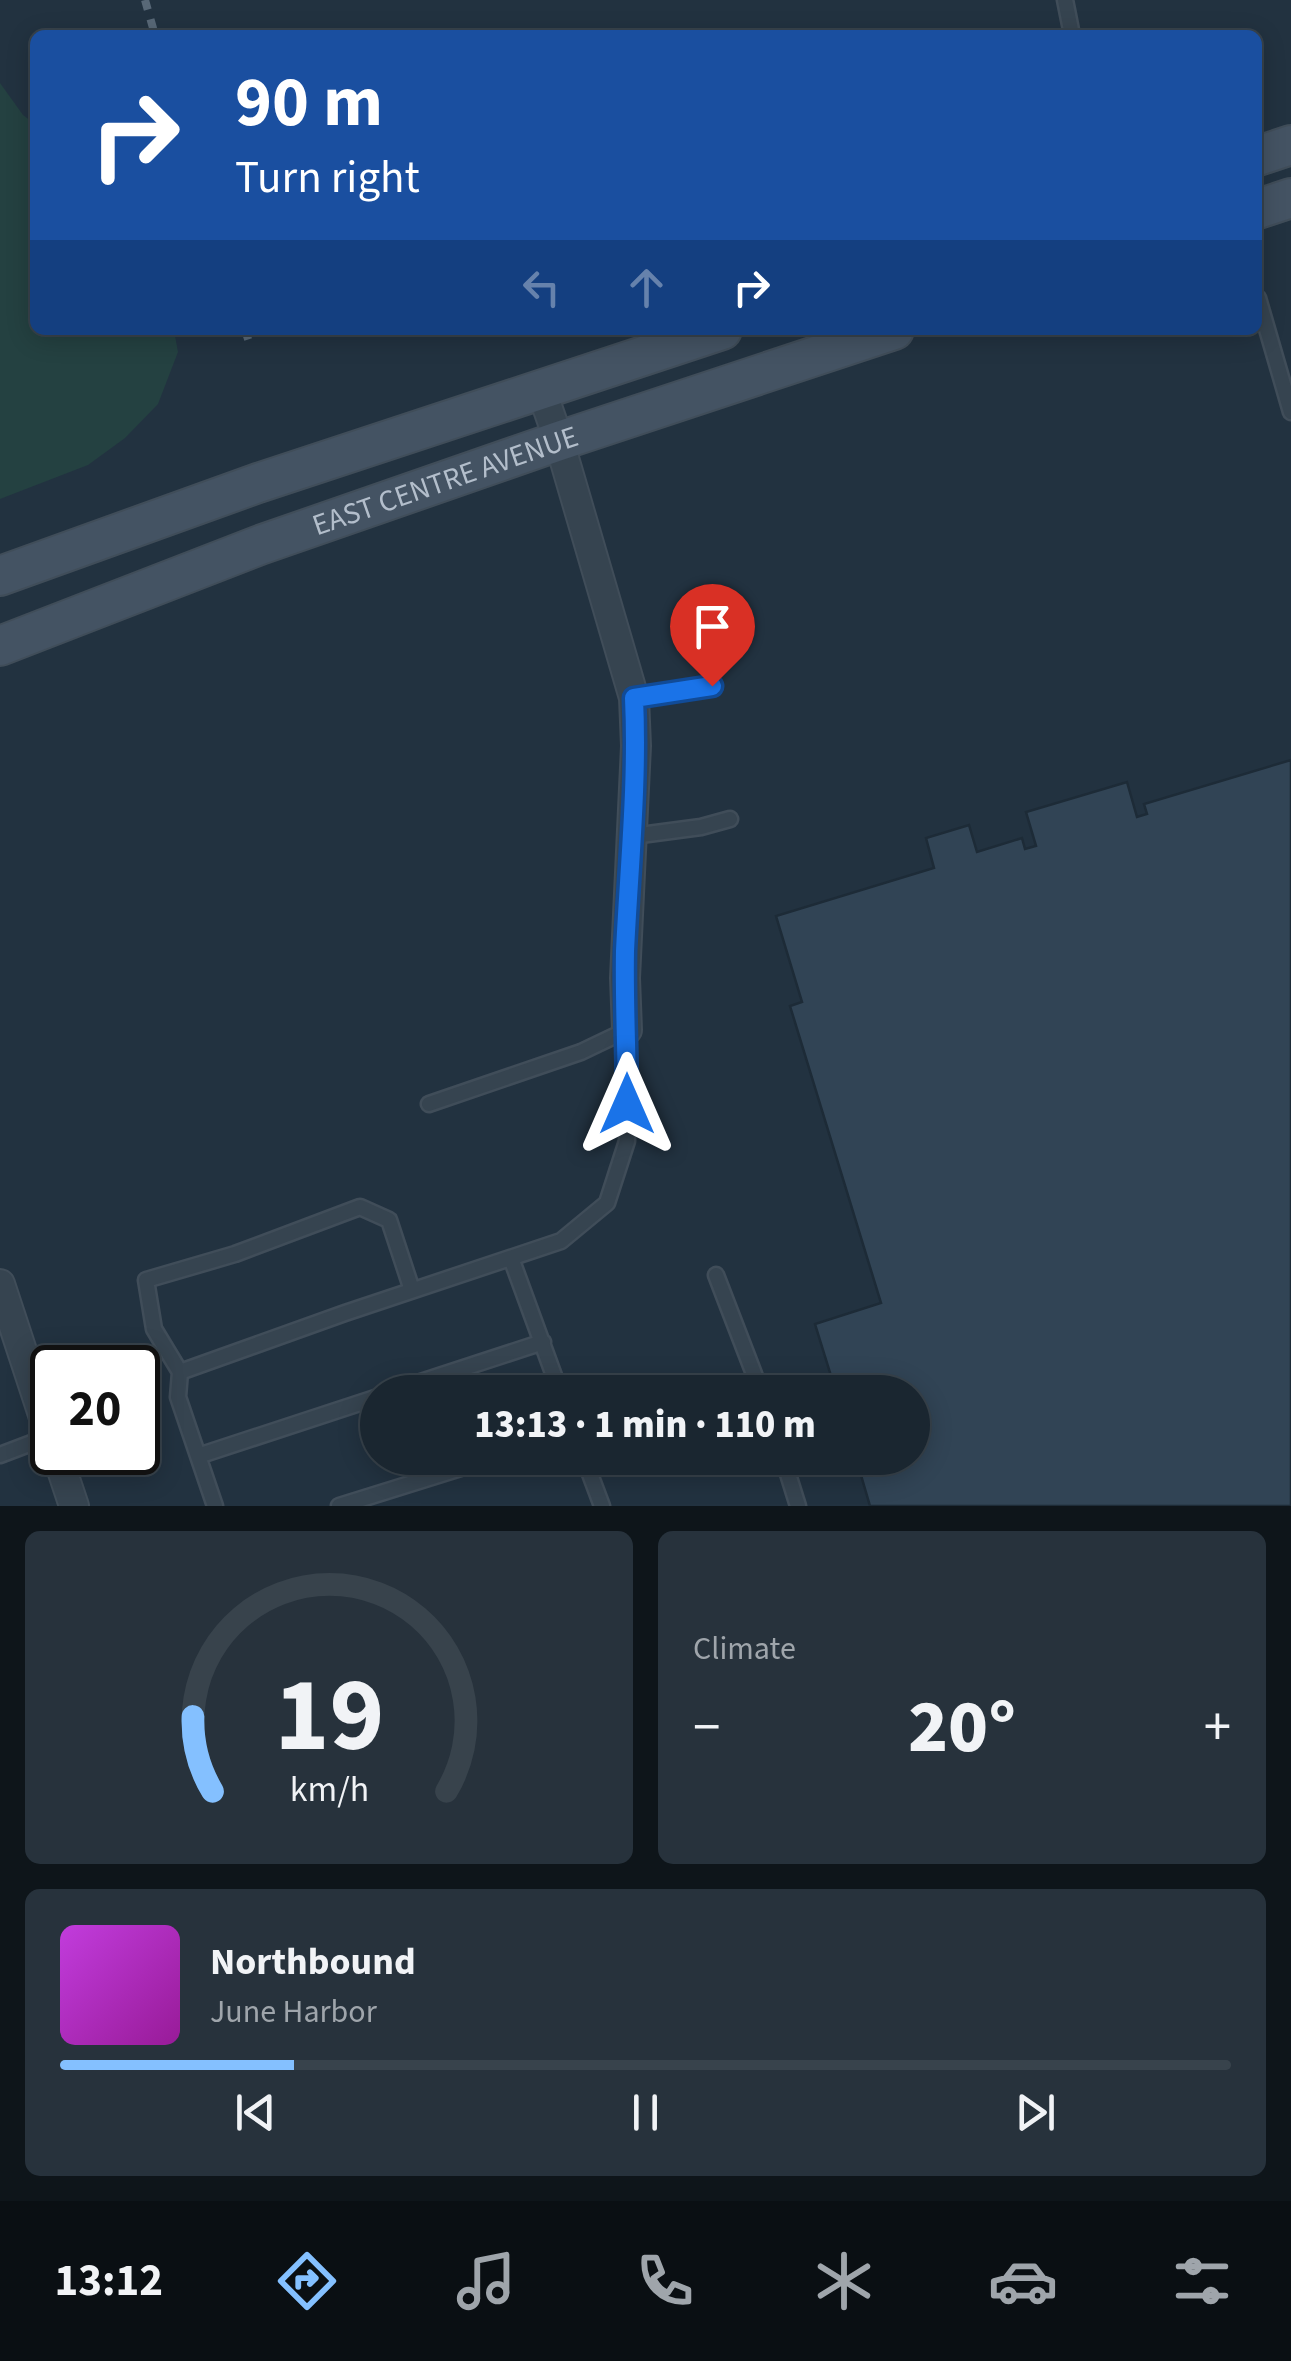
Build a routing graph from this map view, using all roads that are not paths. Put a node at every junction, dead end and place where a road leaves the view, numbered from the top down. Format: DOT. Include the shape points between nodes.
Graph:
graph roads {
  1 [pos="1065,0"];
  2 [pos="1071,30"];
  3 [pos="1291,145"];
  4 [pos="1262,155"];
  5 [pos="1291,198"];
  6 [pos="1262,208"];
  7 [pos="1262,312"];
  8 [pos="707,335"];
  9 [pos="879,335"];
  10 [pos="541,389"];
  11 [pos="1291,412"];
  12 [pos="559,441"];
  13 [pos="0,576"];
  14 [pos="0,646"];
  15 [pos="712,686"];
  16 [pos="634,698"];
  17 [pos="730,819"];
  18 [pos="633,836"];
  19 [pos="627,1030"];
  20 [pos="429,1104"];
  21 [pos="511,1258"];
  22 [pos="716,1274"];
  23 [pos="0,1284"];
  24 [pos="412,1290"];
  25 [pos="543,1342"];
  26 [pos="180,1372"];
  27 [pos="30,1375"];
  28 [pos="442,1375"];
  29 [pos="554,1375"];
  30 [pos="755,1375"];
  31 [pos="360,1403"];
  32 [pos="30,1448"];
  33 [pos="0,1454"];
  34 [pos="198,1456"];
  35 [pos="64,1475"];
  36 [pos="438,1475"];
  37 [pos="590,1475"];
  38 [pos="788,1475"];
  39 [pos="74,1506"];
  40 [pos="216,1506"];
  41 [pos="339,1506"];
  42 [pos="602,1506"];
  43 [pos="798,1506"];
  1 -- 2 [label="lane"];
  3 -- 4 [label="main road"];
  5 -- 6 [label="main road"];
  7 -- 11 [label="lane"];
  8 -- 10 [label="main road, EAST CENTRE AVENUE"];
  9 -- 12 [label="main road, EAST CENTRE AVENUE"];
  10 -- 12 [label="street"];
  10 -- 13 [label="main road, EAST CENTRE AVENUE"];
  12 -- 14 [label="main road, EAST CENTRE AVENUE"];
  12 -- 16 [label="street"];
  15 -- 16 [label="lane"];
  16 -- 18 [label="street"];
  17 -- 18 [label="lane"];
  18 -- 19 [label="street"];
  19 -- 20 [label="lane"];
  19 -- 21 [label="lane" via="626,1142 607,1203 561,1241"];
  21 -- 24 [label="lane"];
  21 -- 25 [label="lane"];
  22 -- 30 [label="lane"];
  23 -- 27 [label="street"];
  24 -- 26 [label="lane"];
  24 -- 26 [label="lane" via="389,1220 360,1207 146,1280 154,1329"];
  25 -- 28 [label="lane"];
  25 -- 29 [label="lane"];
  26 -- 34 [label="lane" via="178,1397"];
  31 -- 34 [label="lane"];
  32 -- 33 [label="lane"];
  34 -- 40 [label="lane"];
  35 -- 39 [label="street"];
  36 -- 41 [label="lane"];
  37 -- 42 [label="lane"];
  38 -- 43 [label="lane"];
}
